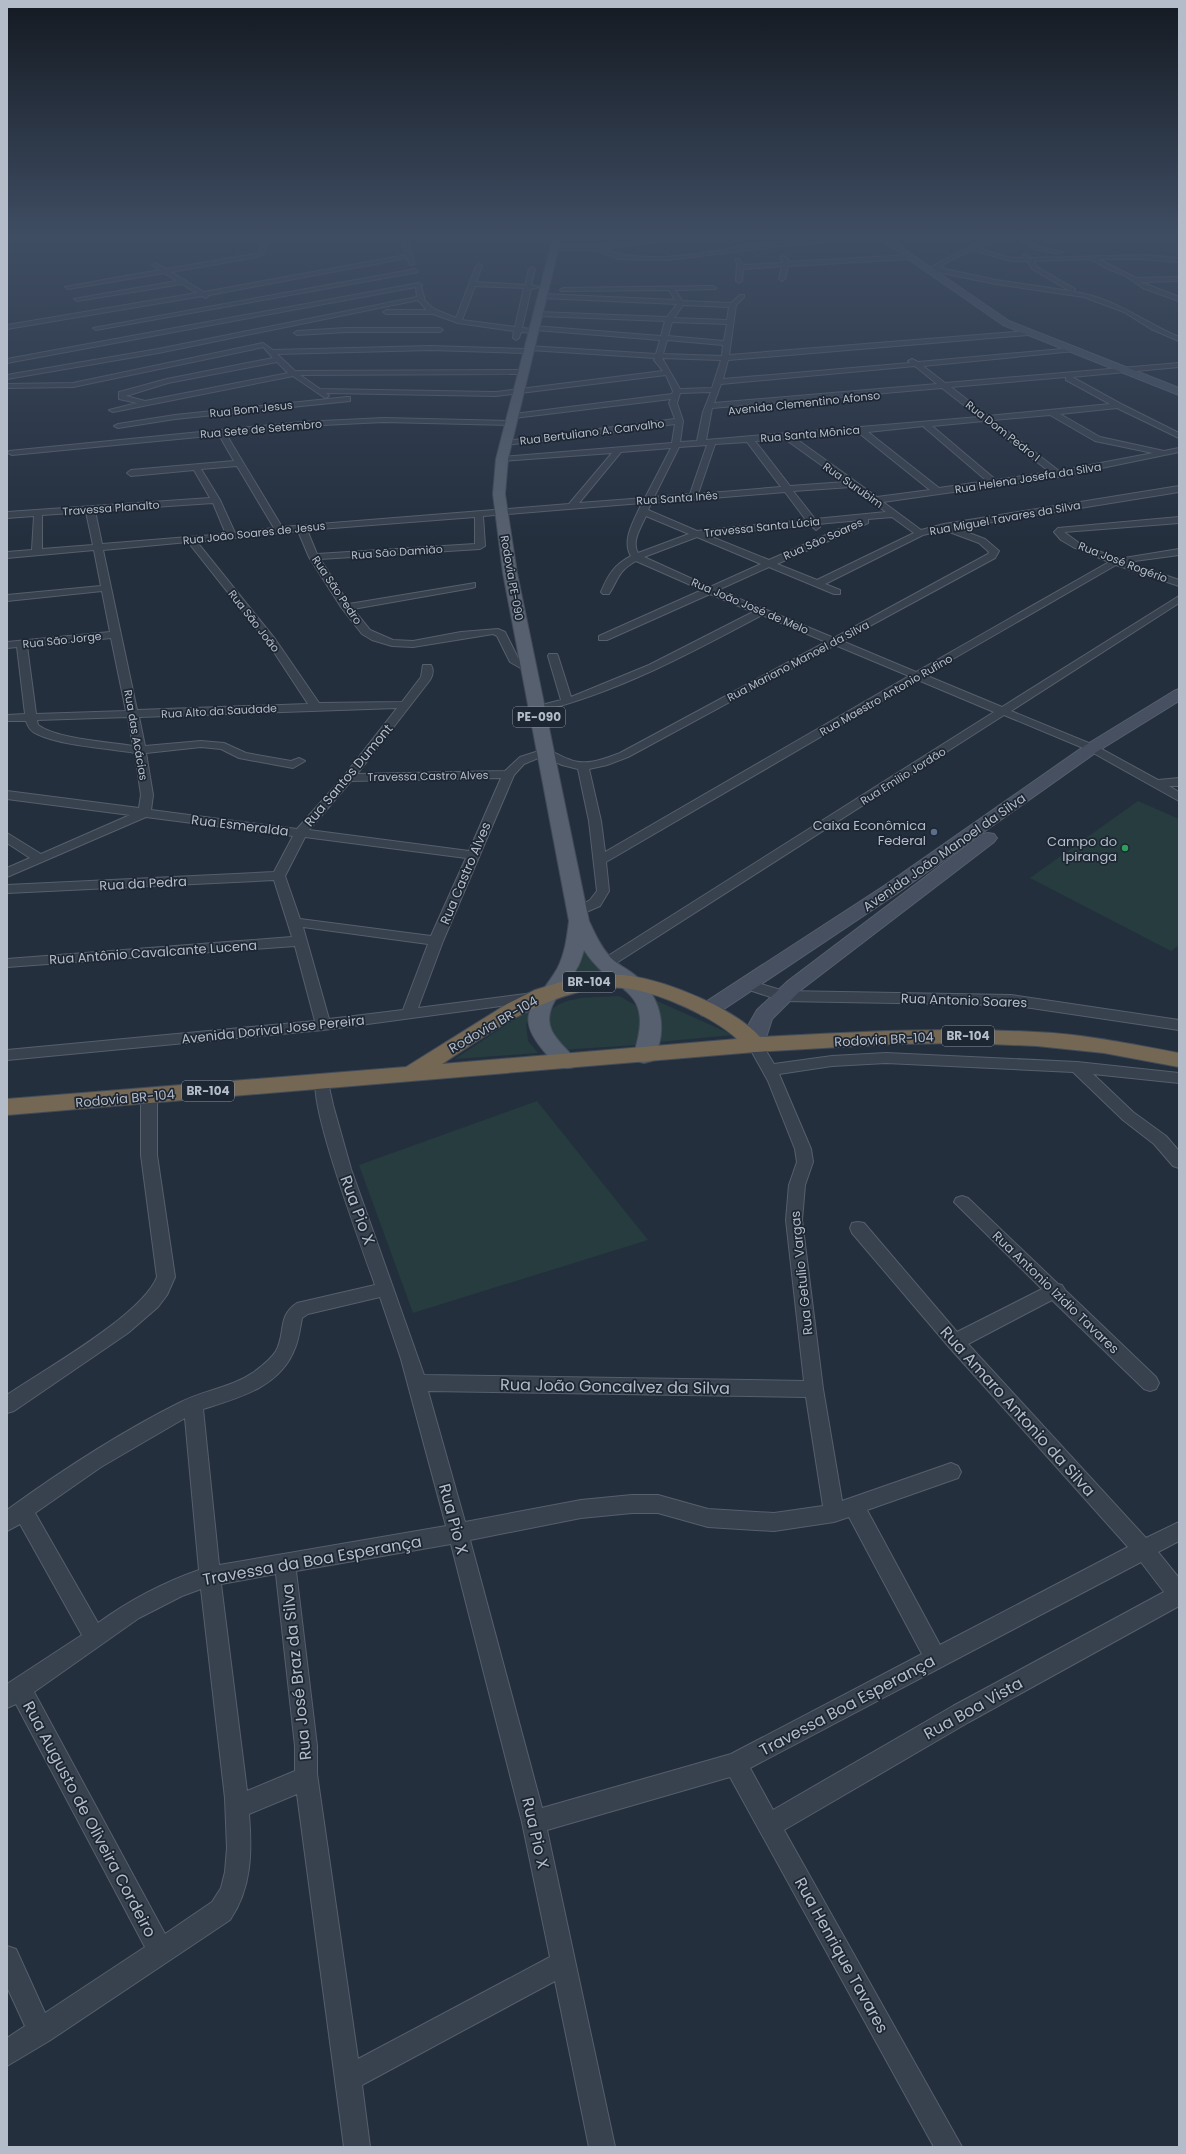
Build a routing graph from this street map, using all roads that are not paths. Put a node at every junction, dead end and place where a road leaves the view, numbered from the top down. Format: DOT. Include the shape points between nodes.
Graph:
graph roads {
  1 [pos="133,338"];
  2 [pos="224,338"];
  3 [pos="253,338"];
  4 [pos="418,338"];
  5 [pos="516,338"];
  6 [pos="531,338"];
  7 [pos="656,338"];
  8 [pos="664,338"];
  9 [pos="727,338"];
  10 [pos="976,338"];
  11 [pos="1040,338"];
  12 [pos="272,339"];
  13 [pos="435,339"];
  14 [pos="726,343"];
  15 [pos="261,344"];
  16 [pos="890,345"];
  17 [pos="527,350"];
  18 [pos="1073,350"];
  19 [pos="272,352"];
  20 [pos="512,354"];
  21 [pos="658,356"];
  22 [pos="724,358"];
  23 [pos="279,359"];
  24 [pos="7,361"];
  25 [pos="916,364"];
  26 [pos="1179,365"];
  27 [pos="1133,370"];
  28 [pos="143,371"];
  29 [pos="523,372"];
  30 [pos="293,373"];
  31 [pos="668,373"];
  32 [pos="7,377"];
  33 [pos="1069,378"];
  34 [pos="719,382"];
  35 [pos="156,384"];
  36 [pos="7,386"];
  37 [pos="946,387"];
  38 [pos="715,390"];
  39 [pos="318,391"];
  40 [pos="384,392"];
  41 [pos="518,392"];
  42 [pos="1179,392"];
  43 [pos="676,394"];
  44 [pos="171,398"];
  45 [pos="333,401"];
  46 [pos="146,404"];
  47 [pos="1118,406"];
  48 [pos="709,409"];
  49 [pos="112,410"];
  50 [pos="1053,412"];
  51 [pos="194,415"];
  52 [pos="271,417"];
  53 [pos="988,418"];
  54 [pos="512,419"];
  55 [pos="679,422"];
  56 [pos="927,425"];
  57 [pos="118,426"];
  58 [pos="861,430"];
  59 [pos="221,432"];
  60 [pos="787,436"];
  61 [pos="1179,436"];
  62 [pos="749,439"];
  63 [pos="712,442"];
  64 [pos="506,443"];
  65 [pos="701,443"];
  66 [pos="676,445"];
  67 [pos="618,450"];
  68 [pos="1179,450"];
  69 [pos="9,453"];
  70 [pos="1169,453"];
  71 [pos="1179,458"];
  72 [pos="502,459"];
  73 [pos="241,463"];
  74 [pos="196,467"];
  75 [pos="130,473"];
  76 [pos="1058,474"];
  77 [pos="994,483"];
  78 [pos="852,484"];
  79 [pos="786,489"];
  80 [pos="1179,489"];
  81 [pos="938,492"];
  82 [pos="693,497"];
  83 [pos="216,500"];
  84 [pos="648,500"];
  85 [pos="876,500"];
  86 [pos="572,506"];
  87 [pos="90,510"];
  88 [pos="501,512"];
  89 [pos="644,512"];
  90 [pos="38,514"];
  91 [pos="479,514"];
  92 [pos="893,514"];
  93 [pos="7,515"];
  94 [pos="876,516"];
  95 [pos="1179,520"];
  96 [pos="813,521"];
  97 [pos="944,527"];
  98 [pos="301,528"];
  99 [pos="280,531"];
  100 [pos="699,533"];
  101 [pos="920,533"];
  102 [pos="232,536"];
  103 [pos="823,538"];
  104 [pos="191,540"];
  105 [pos="98,547"];
  106 [pos="37,552"];
  107 [pos="1179,552"];
  108 [pos="7,554"];
  109 [pos="636,557"];
  110 [pos="314,558"];
  111 [pos="1116,561"];
  112 [pos="769,563"];
  113 [pos="1179,583"];
  114 [pos="819,584"];
  115 [pos="472,585"];
  116 [pos="106,588"];
  117 [pos="712,591"];
  118 [pos="606,592"];
  119 [pos="837,592"];
  120 [pos="7,598"];
  121 [pos="1179,599"];
  122 [pos="346,607"];
  123 [pos="762,611"];
  124 [pos="117,634"];
  125 [pos="603,638"];
  126 [pos="835,642"];
  127 [pos="22,644"];
  128 [pos="7,645"];
  129 [pos="553,656"];
  130 [pos="427,667"];
  131 [pos="531,671"];
  132 [pos="918,676"];
  133 [pos="1179,694"];
  134 [pos="567,702"];
  135 [pos="406,705"];
  136 [pos="314,706"];
  137 [pos="538,709"];
  138 [pos="1179,709"];
  139 [pos="1004,711"];
  140 [pos="133,715"];
  141 [pos="31,717"];
  142 [pos="7,718"];
  143 [pos="140,750"];
  144 [pos="1099,751"];
  145 [pos="545,752"];
  146 [pos="299,761"];
  147 [pos="583,766"];
  148 [pos="508,774"];
  149 [pos="348,778"];
  150 [pos="1054,782"];
  151 [pos="1179,782"];
  152 [pos="1158,784"];
  153 [pos="7,795"];
  154 [pos="1179,797"];
  155 [pos="144,813"];
  156 [pos="300,832"];
  157 [pos="7,837"];
  158 [pos="473,855"];
  159 [pos="40,859"];
  160 [pos="600,860"];
  161 [pos="7,873"];
  162 [pos="279,876"];
  163 [pos="7,890"];
  164 [pos="578,916"];
  165 [pos="295,922"];
  166 [pos="300,941"];
  167 [pos="436,941"];
  168 [pos="7,963"];
  169 [pos="606,964"];
  170 [pos="629,982"];
  171 [pos="748,985"];
  172 [pos="544,995"];
  173 [pos="783,996"];
  174 [pos="708,1010"];
  175 [pos="408,1015"];
  176 [pos="323,1025"];
  177 [pos="1179,1025"];
  178 [pos="755,1045"];
  179 [pos="7,1055"];
  180 [pos="644,1056"];
  181 [pos="1179,1060"];
  182 [pos="566,1062"];
  183 [pos="1077,1067"];
  184 [pos="770,1070"];
  185 [pos="410,1075"];
  186 [pos="1179,1078"];
  187 [pos="322,1082"];
  188 [pos="149,1096"];
  189 [pos="7,1107"];
  190 [pos="1179,1162"];
  191 [pos="962,1202"];
  192 [pos="858,1228"];
  193 [pos="386,1289"];
  194 [pos="1056,1290"];
  195 [pos="955,1342"];
  196 [pos="1150,1382"];
  197 [pos="416,1383"];
  198 [pos="814,1389"];
  199 [pos="7,1404"];
  200 [pos="193,1404"];
  201 [pos="951,1472"];
  202 [pos="854,1506"];
  203 [pos="834,1513"];
  204 [pos="15,1516"];
  205 [pos="1179,1531"];
  206 [pos="458,1534"];
  207 [pos="1143,1549"];
  208 [pos="284,1564"];
  209 [pos="209,1576"];
  210 [pos="1179,1595"];
  211 [pos="95,1638"];
  212 [pos="936,1659"];
  213 [pos="14,1692"];
  214 [pos="735,1764"];
  215 [pos="306,1774"];
  216 [pos="237,1807"];
  217 [pos="534,1822"];
  218 [pos="770,1825"];
  219 [pos="160,1950"];
  220 [pos="7,1958"];
  221 [pos="564,1963"];
  222 [pos="40,2032"];
  223 [pos="7,2053"];
  224 [pos="347,2079"];
  225 [pos="357,2147"];
  226 [pos="602,2147"];
  227 [pos="950,2147"];
  1 -- 24 [label="street"];
  2 -- 32 [label="street"];
  3 -- 15 [label="street"];
  4 -- 13 [label="street"];
  5 -- 20 [label="street"];
  6 -- 17 [label="main road, Rodovia PE-090 / PE-090"];
  7 -- 8 [label="street"];
  8 -- 14 [label="street"];
  8 -- 21 [label="street"];
  9 -- 14 [label="street"];
  10 -- 16 [label="street"];
  11 -- 18 [label="street"];
  12 -- 15 [label="street"];
  13 -- 19 [label="street"];
  13 -- 20 [label="street"];
  14 -- 22 [label="street"];
  15 -- 19 [label="street"];
  15 -- 28 [label="street"];
  16 -- 22 [label="street"];
  16 -- 25 [label="street, Rua Dom Pedro I"];
  17 -- 20 [label="street"];
  17 -- 21 [label="street"];
  17 -- 29 [label="main road, Rodovia PE-090 / PE-090"];
  18 -- 25 [label="street"];
  18 -- 27 [label="street"];
  19 -- 23 [label="street"];
  21 -- 22 [label="street"];
  21 -- 31 [label="street"];
  22 -- 34 [label="street"];
  23 -- 30 [label="street"];
  23 -- 35 [label="street"];
  25 -- 34 [label="street"];
  25 -- 37 [label="street, Rua Dom Pedro I"];
  26 -- 27 [label="street"];
  27 -- 33 [label="street, Avenida Clementino Afonso"];
  27 -- 37 [label="street, Avenida Clementino Afonso"];
  27 -- 42 [label="street"];
  28 -- 35 [label="street" via="153,378"];
  28 -- 36 [label="street" via="72,385"];
  29 -- 30 [label="street" via="508,368"];
  29 -- 41 [label="main road, Rodovia PE-090 / PE-090"];
  30 -- 39 [label="street"];
  30 -- 44 [label="street"];
  31 -- 41 [label="street"];
  31 -- 43 [label="street"];
  33 -- 37 [label="street, Avenida Clementino Afonso"];
  33 -- 47 [label="street"];
  34 -- 38 [label="street"];
  35 -- 46 [label="street" via="122,394 122,397"];
  37 -- 48 [label="street, Avenida Clementino Afonso"];
  37 -- 53 [label="street, Rua Dom Pedro I"];
  38 -- 43 [label="street, Rua Sete de Setembro"];
  38 -- 48 [label="street"];
  39 -- 40 [label="street"];
  39 -- 45 [label="street"];
  40 -- 41 [label="street" via="482,395"];
  40 -- 45 [label="street, Rua Bom Jesus"];
  41 -- 54 [label="main road, Rodovia PE-090 / PE-090"];
  43 -- 54 [label="street, Rua Sete de Setembro"];
  43 -- 55 [label="street" via="672,403"];
  44 -- 46 [label="street"];
  44 -- 51 [label="street"];
  45 -- 52 [label="street, Rua Bom Jesus"];
  46 -- 49 [label="street"];
  47 -- 50 [label="street, Rua Santa Mônica"];
  47 -- 61 [label="street"];
  48 -- 65 [label="street"];
  50 -- 53 [label="street, Rua Santa Mônica"];
  50 -- 70 [label="street" via="1104,442"];
  51 -- 52 [label="street, Rua Bom Jesus"];
  51 -- 57 [label="street, Rua Bom Jesus"];
  52 -- 54 [label="street, Rua Sete de Setembro" via="419,424"];
  52 -- 59 [label="street, Rua Sete de Setembro"];
  53 -- 56 [label="street, Rua Santa Mônica"];
  53 -- 76 [label="street, Rua Dom Pedro I"];
  54 -- 64 [label="main road, Rodovia PE-090 / PE-090"];
  55 -- 64 [label="street, Rua Bertuliano A. Carvalho"];
  55 -- 66 [label="street"];
  56 -- 58 [label="street, Rua Santa Mônica"];
  56 -- 77 [label="street"];
  58 -- 60 [label="street, Rua Santa Mônica"];
  58 -- 81 [label="street"];
  59 -- 69 [label="street, Rua Sete de Setembro"];
  59 -- 73 [label="street"];
  60 -- 62 [label="street, Rua Santa Mônica"];
  60 -- 78 [label="street, Rua Surubim"];
  62 -- 63 [label="street, Rua Santa Mônica"];
  62 -- 79 [label="street"];
  63 -- 65 [label="street, Rua Santa Mônica"];
  63 -- 82 [label="street"];
  64 -- 72 [label="main road, Rodovia PE-090 / PE-090"];
  65 -- 66 [label="street, Rua Santa Mônica"];
  66 -- 67 [label="street, Rua Santa Mônica"];
  66 -- 84 [label="street"];
  67 -- 72 [label="street, Rua Santa Mônica"];
  67 -- 86 [label="street"];
  68 -- 70 [label="street, Rua Helena Josefa da Silva"];
  70 -- 71 [label="street"];
  70 -- 76 [label="street, Rua Helena Josefa da Silva"];
  72 -- 88 [label="main road, Rodovia PE-090 / PE-090" via="499,494"];
  73 -- 74 [label="street"];
  73 -- 99 [label="street"];
  74 -- 75 [label="street"];
  74 -- 83 [label="street"];
  76 -- 77 [label="street, Rua Helena Josefa da Silva"];
  77 -- 81 [label="street, Rua Helena Josefa da Silva"];
  78 -- 79 [label="street, Rua Santa Inês"];
  78 -- 85 [label="street, Rua Surubim"];
  79 -- 82 [label="street, Rua Santa Inês"];
  79 -- 96 [label="street"];
  80 -- 97 [label="street, Rua Miguel Tavares da Silva"];
  81 -- 85 [label="street, Rua Helena Josefa da Silva"];
  82 -- 84 [label="street, Rua Santa Inês"];
  83 -- 87 [label="street, Travessa Planalto"];
  83 -- 102 [label="street"];
  84 -- 86 [label="street, Rua Santa Inês"];
  84 -- 89 [label="street"];
  85 -- 92 [label="street, Rua Surubim"];
  86 -- 88 [label="street, Rua Santa Inês"];
  87 -- 90 [label="street, Travessa Planalto"];
  87 -- 105 [label="street, Rua das Acácias"];
  88 -- 91 [label="street, Rua João Soares de Jesus"];
  88 -- 131 [label="main road, Rodovia PE-090 / PE-090" via="510,573"];
  89 -- 100 [label="street"];
  89 -- 109 [label="street" via="632,537 631,548"];
  90 -- 93 [label="street, Travessa Planalto"];
  90 -- 106 [label="street"];
  91 -- 98 [label="street, Rua João Soares de Jesus"];
  91 -- 110 [label="street, Rua São Damião" via="480,546"];
  92 -- 94 [label="street, Travessa Santa Lúcia"];
  92 -- 101 [label="street, Rua Surubim"];
  94 -- 96 [label="street, Travessa Santa Lúcia"];
  94 -- 103 [label="street, Rua São Soares"];
  95 -- 111 [label="street, Rua José Rogério" via="1061,530 1060,536 1067,540"];
  96 -- 100 [label="street, Travessa Santa Lúcia"];
  96 -- 103 [label="street"];
  97 -- 101 [label="street, Rua Miguel Tavares da Silva"];
  97 -- 126 [label="street, Rua Mariano Manoel da Silva" via="982,541 994,551 992,556"];
  98 -- 99 [label="street, Rua João Soares de Jesus"];
  98 -- 110 [label="street, Rua São Pedro"];
  99 -- 102 [label="street, Rua João Soares de Jesus"];
  100 -- 109 [label="street, Travessa Santa Lúcia"];
  100 -- 112 [label="street"];
  101 -- 114 [label="street, Rua Miguel Tavares da Silva"];
  102 -- 104 [label="street, Rua João Soares de Jesus"];
  103 -- 112 [label="street, Rua São Soares"];
  104 -- 105 [label="street, Rua João Soares de Jesus"];
  104 -- 136 [label="street, Rua São João" via="279,652"];
  105 -- 106 [label="street, Rua João Soares de Jesus"];
  105 -- 116 [label="street, Rua das Acácias"];
  106 -- 108 [label="street, Rua João Soares de Jesus"];
  107 -- 111 [label="street, Rua Maestro Antonio Rufino"];
  109 -- 117 [label="street, Rua João José de Melo"];
  109 -- 118 [label="street, Travessa Santa Lúcia" via="618,567"];
  110 -- 122 [label="street, Rua São Pedro"];
  111 -- 113 [label="street, Rua José Rogério"];
  111 -- 132 [label="street, Rua Maestro Antonio Rufino"];
  112 -- 114 [label="street"];
  112 -- 117 [label="street, Rua São Soares"];
  114 -- 119 [label="street"];
  115 -- 122 [label="street"];
  116 -- 120 [label="street"];
  116 -- 124 [label="street, Rua das Acácias"];
  117 -- 123 [label="street, Rua João José de Melo"];
  117 -- 125 [label="street, Rua São Soares"];
  121 -- 139 [label="street, Rua Emilio Jordão"];
  122 -- 131 [label="street, Rua São Pedro" via="366,632 376,638 403,644 489,630 498,632 514,660"];
  123 -- 126 [label="street, Rua João José de Melo"];
  123 -- 134 [label="street" via="631,677"];
  124 -- 127 [label="street, Rua São Jorge"];
  124 -- 140 [label="street, Rua das Acácias"];
  126 -- 132 [label="street, Rua João José de Melo"];
  126 -- 147 [label="street, Rua Mariano Manoel da Silva" via="624,756"];
  127 -- 128 [label="street, Rua São Jorge"];
  127 -- 141 [label="street"];
  129 -- 134 [label="street"];
  130 -- 135 [label="street, Rua Santos Dumont" via="426,678"];
  131 -- 137 [label="main road, Rodovia PE-090 / PE-090"];
  132 -- 139 [label="street, Rua João José de Melo"];
  132 -- 160 [label="street, Rua Maestro Antonio Rufino"];
  133 -- 144 [label="street, Avenida João Manoel da Silva"];
  134 -- 137 [label="street"];
  135 -- 136 [label="street, Rua Alto da Saudade"];
  135 -- 149 [label="street, Rua Santos Dumont"];
  136 -- 140 [label="street, Rua Alto da Saudade"];
  137 -- 145 [label="main road, Rodovia PE-090 / PE-090"];
  138 -- 144 [label="street, Avenida João Manoel da Silva"];
  139 -- 144 [label="street, Rua João José de Melo"];
  139 -- 169 [label="street, Rua Emilio Jordão"];
  140 -- 141 [label="street, Rua Alto da Saudade"];
  140 -- 143 [label="street, Rua das Acácias"];
  141 -- 142 [label="street, Rua Alto da Saudade"];
  141 -- 143 [label="street" via="33,726 41,732"];
  143 -- 146 [label="street" via="201,744 224,746 243,756 264,760 293,765"];
  143 -- 155 [label="street, Rua das Acácias" via="147,795"];
  144 -- 150 [label="street, Avenida João Manoel da Silva"];
  144 -- 152 [label="street, Rua João José de Melo"];
  145 -- 147 [label="street, Rua Mariano Manoel da Silva" via="568,764"];
  145 -- 148 [label="street, Rua Castro Alves" via="524,758"];
  145 -- 164 [label="main road, Rodovia PE-090 / PE-090"];
  147 -- 160 [label="street" via="596,820"];
  148 -- 149 [label="street, Travessa Castro Alves"];
  148 -- 158 [label="street, Rua Castro Alves"];
  149 -- 156 [label="street, Rua Santos Dumont"];
  150 -- 171 [label="street, Avenida João Manoel da Silva"];
  150 -- 173 [label="street, Avenida João Manoel da Silva"];
  151 -- 152 [label="street"];
  152 -- 154 [label="street, Rua João José de Melo"];
  153 -- 155 [label="street, Rua Esmeralda"];
  155 -- 156 [label="street, Rua Esmeralda"];
  155 -- 159 [label="street"];
  156 -- 158 [label="street, Rua Esmeralda"];
  156 -- 162 [label="street, Rua Santos Dumont"];
  157 -- 159 [label="street"];
  158 -- 167 [label="street, Rua Castro Alves"];
  159 -- 161 [label="street"];
  160 -- 164 [label="street" via="603,891 595,903"];
  162 -- 163 [label="street, Rua da Pedra"];
  162 -- 165 [label="street"];
  164 -- 169 [label="main road, Rodovia PE-090 / PE-090" via="594,952"];
  164 -- 172 [label="main road, Rodovia PE-090 / PE-090" via="576,943 567,969"];
  165 -- 166 [label="street"];
  165 -- 167 [label="street"];
  166 -- 168 [label="street, Rua Antônio Cavalcante Lucena"];
  166 -- 176 [label="street"];
  167 -- 175 [label="street, Rua Castro Alves"];
  169 -- 170 [label="main road, Rodovia PE-090 / PE-090"];
  170 -- 172 [label="highway, Rodovia BR-104 / BR-104" via="588,982"];
  170 -- 174 [label="highway, Rodovia BR-104 / BR-104"];
  170 -- 180 [label="main road, Rodovia PE-090 / PE-090" via="648,1005 652,1022 652,1033"];
  171 -- 173 [label="street, Rua Antonio Soares"];
  171 -- 174 [label="street, Avenida João Manoel da Silva"];
  172 -- 175 [label="street, Avenida Dorival Jose Pereira"];
  172 -- 182 [label="main road, Rodovia PE-090 / PE-090" via="540,1028 551,1046"];
  172 -- 185 [label="highway, Rodovia BR-104 / BR-104" via="496,1020"];
  173 -- 177 [label="street, Rua Antonio Soares" via="1011,1000"];
  173 -- 178 [label="street, Avenida João Manoel da Silva" via="764,1015 759,1024"];
  174 -- 178 [label="highway, Rodovia BR-104 / BR-104" via="740,1029"];
  175 -- 176 [label="street, Avenida Dorival Jose Pereira"];
  176 -- 179 [label="street, Avenida Dorival Jose Pereira"];
  178 -- 180 [label="highway, Rodovia BR-104 / BR-104"];
  178 -- 181 [label="highway, Rodovia BR-104 / BR-104" via="893,1037 966,1036 1044,1039 1104,1046"];
  178 -- 184 [label="street, Rua Getulio Vargas"];
  180 -- 182 [label="highway, Rodovia BR-104 / BR-104"];
  182 -- 185 [label="highway, Rodovia BR-104 / BR-104"];
  183 -- 184 [label="street" via="886,1058 832,1061"];
  183 -- 186 [label="street"];
  183 -- 190 [label="street" via="1128,1116 1160,1140"];
  184 -- 198 [label="street, Rua Getulio Vargas" via="790,1114 805,1162 796,1184 794,1220"];
  185 -- 187 [label="highway, Rodovia BR-104 / BR-104"];
  187 -- 188 [label="highway, Rodovia BR-104 / BR-104"];
  187 -- 193 [label="street, Rua Pio X" via="325,1106 343,1169"];
  188 -- 189 [label="highway, Rodovia BR-104 / BR-104"];
  188 -- 199 [label="street" via="149,1155 166,1277 161,1290 152,1302 122,1328"];
  191 -- 194 [label="street, Rua Antonio Izidio Tavares"];
  192 -- 195 [label="street, Rua Amaro Antonio da Silva"];
  193 -- 197 [label="street, Rua Pio X"];
  193 -- 200 [label="street" via="303,1308 294,1314 287,1350 277,1364 261,1377 234,1392"];
  194 -- 195 [label="street"];
  194 -- 196 [label="street, Rua Antonio Izidio Tavares"];
  195 -- 207 [label="street, Rua Amaro Antonio da Silva"];
  197 -- 198 [label="street, Rua João Goncalvez da Silva"];
  197 -- 206 [label="street, Rua Pio X"];
  198 -- 203 [label="street, Rua Getulio Vargas"];
  200 -- 204 [label="street" via="108,1451"];
  200 -- 209 [label="street"];
  201 -- 202 [label="street, Travessa da Boa Esperança"];
  202 -- 203 [label="street, Travessa da Boa Esperança"];
  202 -- 212 [label="street"];
  203 -- 206 [label="street, Travessa da Boa Esperança" via="774,1522 733,1521 708,1518 658,1504 632,1504 581,1509"];
  204 -- 211 [label="street"];
  205 -- 207 [label="street"];
  206 -- 208 [label="street, Travessa da Boa Esperança"];
  206 -- 217 [label="street, Rua Pio X"];
  207 -- 210 [label="street, Rua Amaro Antonio da Silva"];
  207 -- 212 [label="street, Travessa Boa Esperança"];
  208 -- 209 [label="street, Travessa da Boa Esperança"];
  208 -- 215 [label="street, Rua José Braz da Silva" via="306,1746"];
  209 -- 211 [label="street, Travessa da Boa Esperança" via="176,1588 132,1611"];
  209 -- 216 [label="street"];
  210 -- 218 [label="street, Rua Boa Vista" via="961,1714"];
  211 -- 213 [label="street, Travessa da Boa Esperança"];
  212 -- 214 [label="street, Travessa Boa Esperança"];
  213 -- 219 [label="street, Rua Augusto de Oliveira Cordeiro"];
  214 -- 217 [label="street, Travessa Boa Esperança"];
  214 -- 218 [label="street, Rua Henrique Tavares"];
  215 -- 216 [label="street, Rua José Braz da Silva" via="300,1781"];
  215 -- 224 [label="street"];
  216 -- 219 [label="street" via="237,1871 229,1901 221,1910"];
  217 -- 221 [label="street, Rua Pio X"];
  218 -- 227 [label="street, Rua Henrique Tavares"];
  219 -- 222 [label="street"];
  220 -- 222 [label="street"];
  221 -- 224 [label="street"];
  221 -- 226 [label="street, Rua Pio X"];
  222 -- 223 [label="street"];
  224 -- 225 [label="street"];
}
